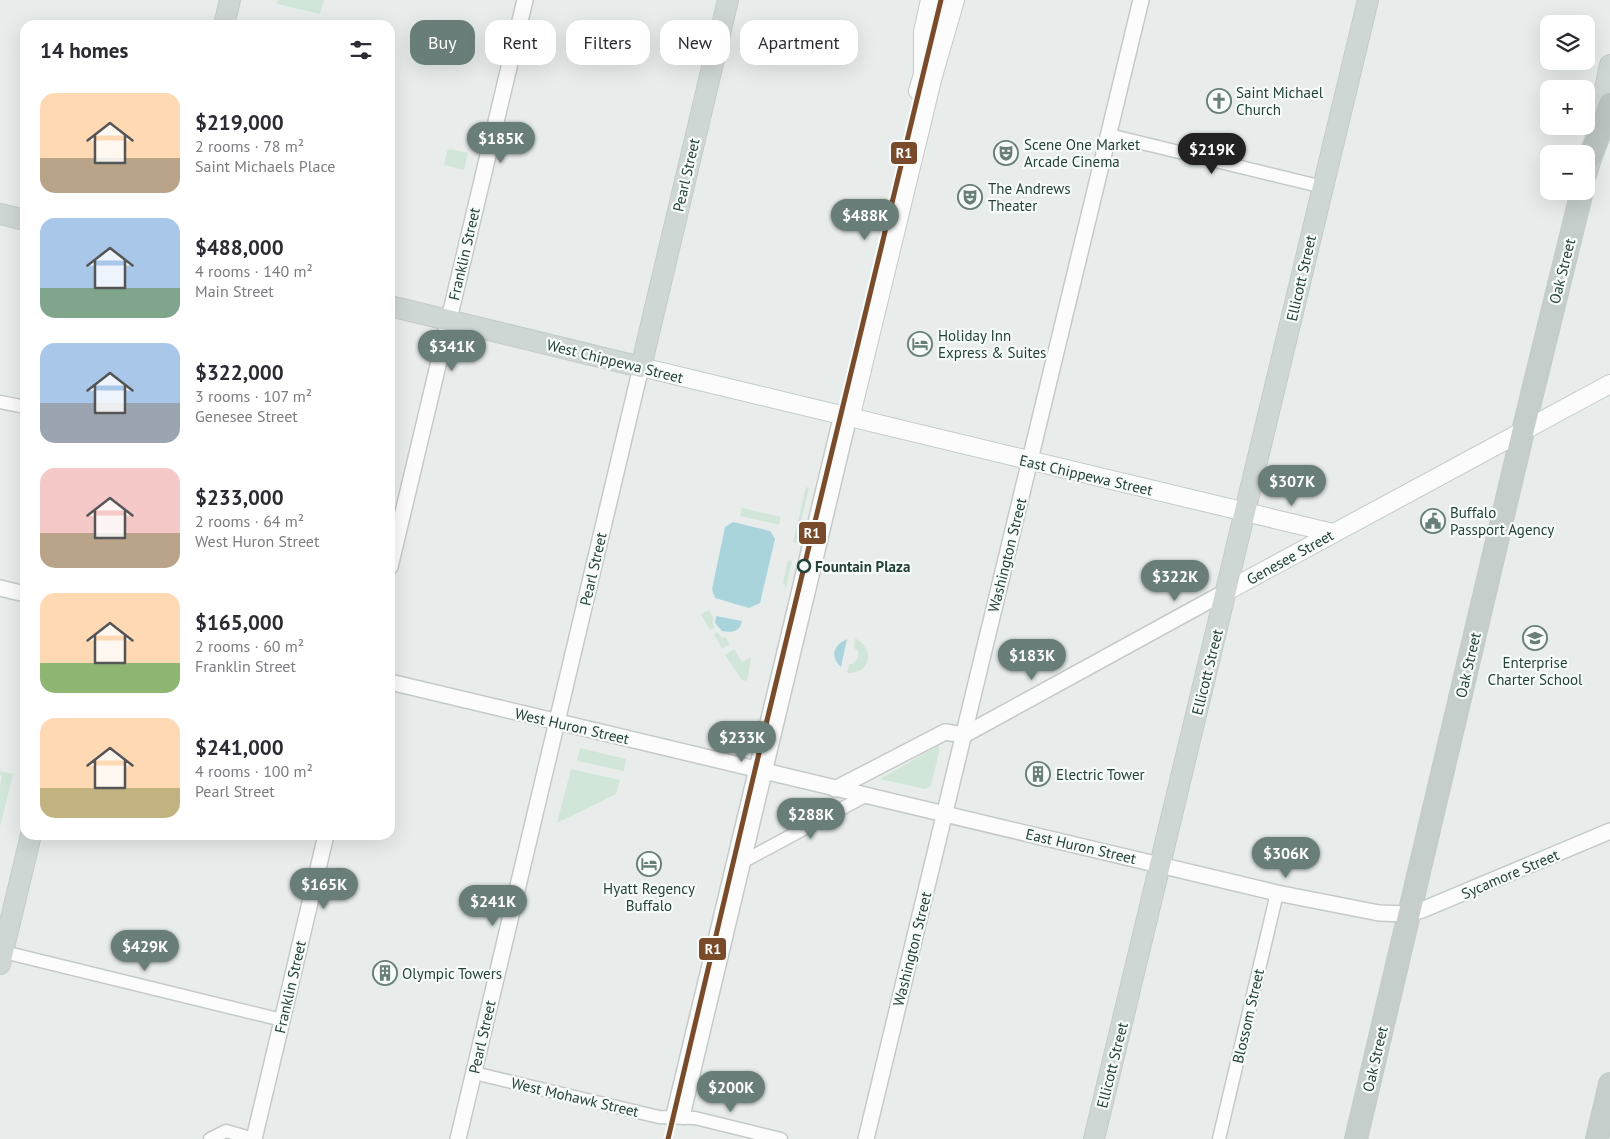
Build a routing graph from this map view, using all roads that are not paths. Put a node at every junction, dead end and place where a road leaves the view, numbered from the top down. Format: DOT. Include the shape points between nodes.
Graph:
graph roads {
  1 [pos="230,0"];
  2 [pos="525,0"];
  3 [pos="728,0"];
  4 [pos="930,0"];
  5 [pos="955,0"];
  6 [pos="1141,0"];
  7 [pos="1368,0"];
  8 [pos="225,20"];
  9 [pos="1610,65"];
  10 [pos="1610,104"];
  11 [pos="1109,135"];
  12 [pos="1592,145"];
  13 [pos="1595,145"];
  14 [pos="1323,187"];
  15 [pos="1580,200"];
  16 [pos="0,214"];
  17 [pos="20,219"];
  18 [pos="395,307"];
  19 [pos="448,321"];
  20 [pos="641,367"];
  21 [pos="1610,384"];
  22 [pos="0,402"];
  23 [pos="20,407"];
  24 [pos="843,417"];
  25 [pos="1523,431"];
  26 [pos="1030,461"];
  27 [pos="1245,512"];
  28 [pos="1333,533"];
  29 [pos="395,546"];
  30 [pos="0,588"];
  31 [pos="1226,592"];
  32 [pos="20,593"];
  33 [pos="395,683"];
  34 [pos="557,722"];
  35 [pos="964,735"];
  36 [pos="758,770"];
  37 [pos="835,788"];
  38 [pos="864,796"];
  39 [pos="945,814"];
  40 [pos="1610,831"];
  41 [pos="30,840"];
  42 [pos="325,840"];
  43 [pos="744,861"];
  44 [pos="1160,865"];
  45 [pos="1277,893"];
  46 [pos="1408,914"];
  47 [pos="1,956"];
  48 [pos="282,1020"];
  49 [pos="474,1073"];
  50 [pos="1610,1084"];
  51 [pos="678,1118"];
  52 [pos="210,1139"];
  53 [pos="254,1139"];
  54 [pos="458,1139"];
  55 [pos="781,1139"];
  56 [pos="866,1139"];
  57 [pos="1094,1139"];
  58 [pos="1219,1139"];
  59 [pos="1356,1139"];
  60 [pos="1597,1139"];
  1 -- 8 [label="main road"];
  2 -- 19 [label="street, Franklin Street"];
  3 -- 20 [label="main road, Pearl Street"];
  4 -- 24 [label="main road" via="924,32 922,74"];
  5 -- 24 [label="main road"];
  6 -- 11 [label="street, Washington Street"];
  7 -- 14 [label="main road, Ellicott Street"];
  9 -- 12 [label="main road"];
  10 -- 13 [label="highway"];
  11 -- 14 [label="street"];
  11 -- 26 [label="street, Washington Street"];
  14 -- 27 [label="main road, Ellicott Street"];
  15 -- 25 [label="highway, Oak Street"];
  16 -- 17 [label="main road"];
  18 -- 19 [label="main road, West Chippewa Street"];
  19 -- 20 [label="main road, West Chippewa Street"];
  19 -- 29 [label="street, Franklin Street"];
  20 -- 24 [label="main road, West Chippewa Street"];
  20 -- 34 [label="street, Pearl Street"];
  21 -- 25 [label="main road, Genesee Street"];
  22 -- 23 [label="street"];
  24 -- 26 [label="main road, East Chippewa Street"];
  24 -- 36 [label="street"];
  25 -- 28 [label="main road, Genesee Street"];
  25 -- 46 [label="highway, Oak Street"];
  26 -- 27 [label="main road, East Chippewa Street"];
  26 -- 35 [label="street, Washington Street"];
  27 -- 28 [label="main road, East Chippewa Street"];
  27 -- 31 [label="main road, Ellicott Street"];
  28 -- 31 [label="main road, Genesee Street"];
  30 -- 32 [label="street"];
  31 -- 35 [label="street, Genesee Street"];
  31 -- 44 [label="main road, Ellicott Street"];
  33 -- 34 [label="street, West Huron Street"];
  34 -- 36 [label="street, West Huron Street"];
  34 -- 49 [label="street, Pearl Street"];
  35 -- 37 [label="street, Genesee Street" via="945,732"];
  35 -- 39 [label="street, Washington Street"];
  36 -- 37 [label="street, East Huron Street"];
  36 -- 43 [label="street"];
  36 -- 51 [label="street"];
  37 -- 38 [label="street, East Huron Street"];
  38 -- 39 [label="street, East Huron Street"];
  38 -- 43 [label="street"];
  39 -- 44 [label="street, East Huron Street"];
  39 -- 56 [label="street, Washington Street"];
  40 -- 46 [label="street, Sycamore Street" via="1437,905"];
  41 -- 47 [label="main road"];
  42 -- 48 [label="street, Franklin Street"];
  43 -- 51 [label="street"];
  44 -- 45 [label="street, East Huron Street"];
  44 -- 57 [label="main road, Ellicott Street"];
  45 -- 46 [label="street, East Huron Street" via="1379,913"];
  45 -- 58 [label="street, Blossom Street"];
  46 -- 59 [label="highway, Oak Street"];
  47 -- 48 [label="street"];
  48 -- 53 [label="street, Franklin Street"];
  49 -- 51 [label="street, West Mohawk Street" via="659,1117"];
  49 -- 54 [label="street, Pearl Street"];
  50 -- 60 [label="highway"];
  51 -- 55 [label="street, West Mohawk Street" via="695,1118"];
  52 -- 53 [label="street" via="226,1131"];
}
